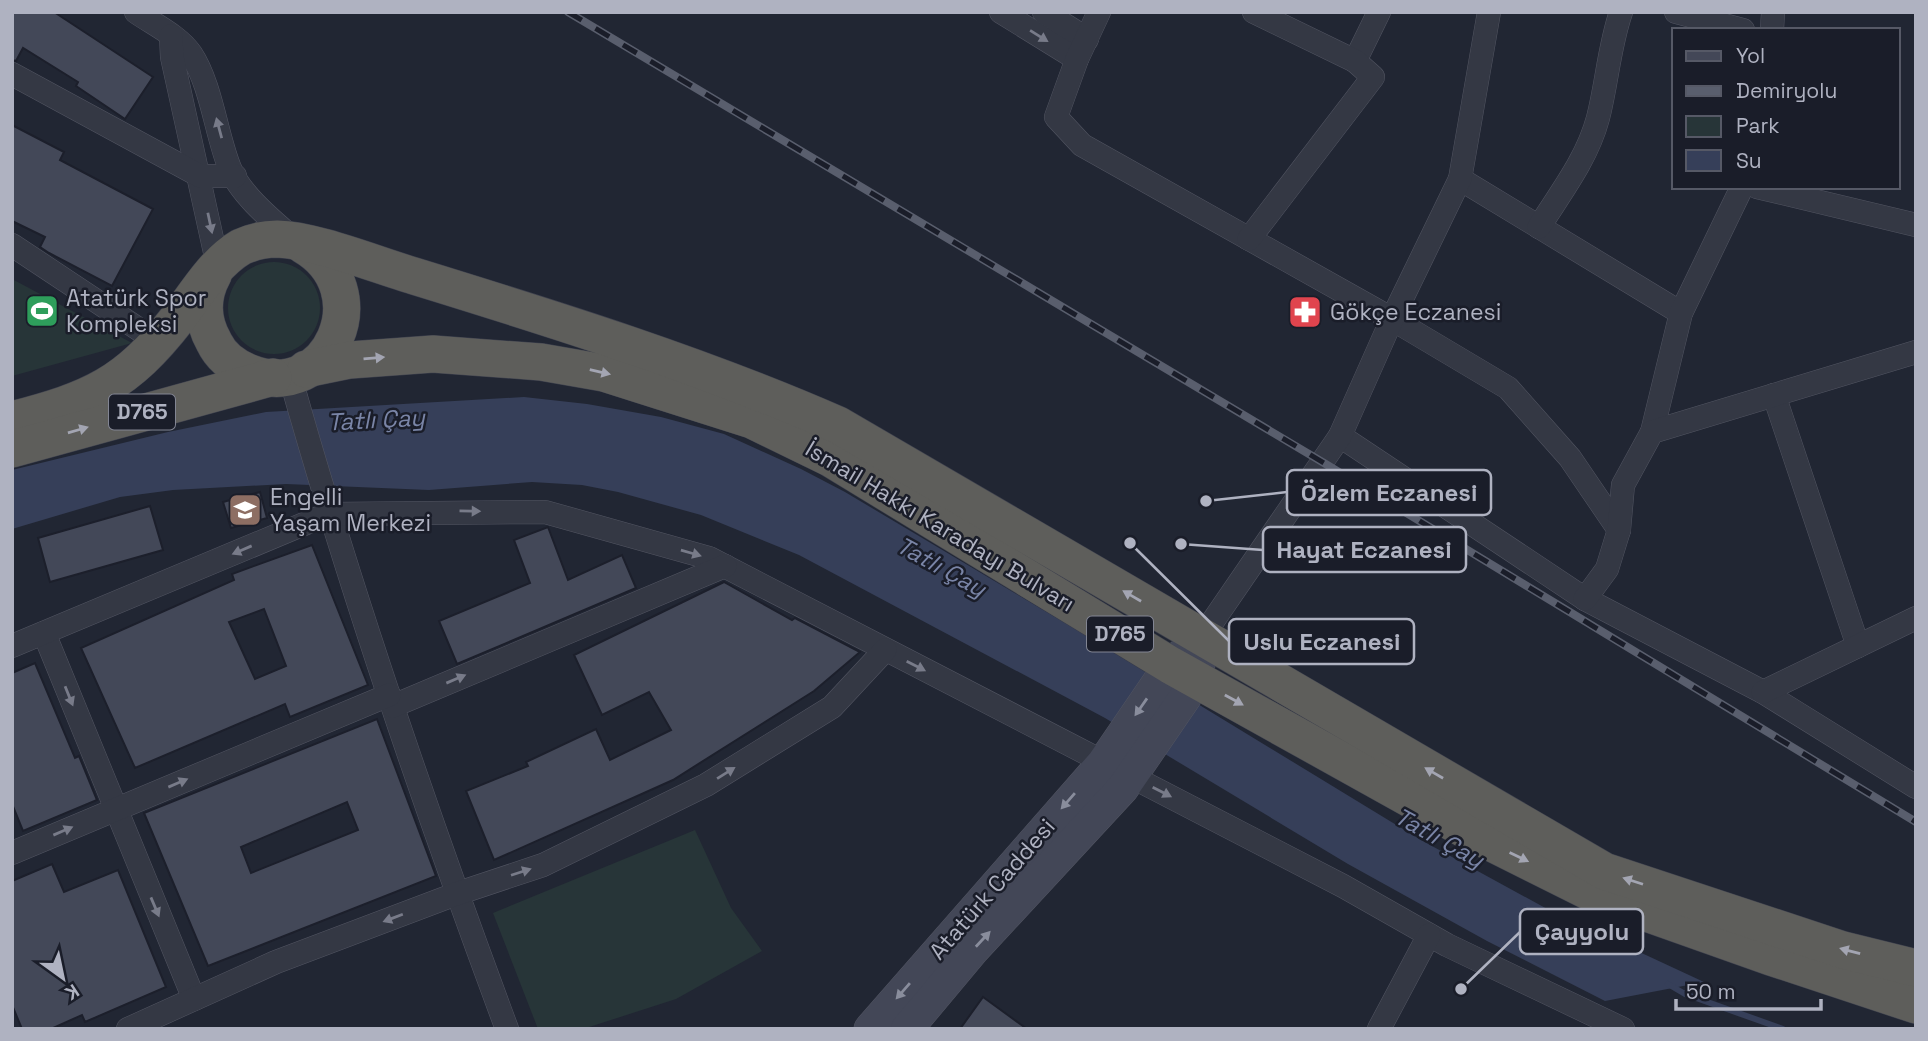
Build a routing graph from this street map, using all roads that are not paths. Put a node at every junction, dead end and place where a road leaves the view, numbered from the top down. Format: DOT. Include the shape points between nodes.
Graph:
graph roads {
  1 [pos="136,12"];
  2 [pos="1001,12"];
  3 [pos="1044,12"];
  4 [pos="1099,12"];
  5 [pos="1254,12"];
  6 [pos="1379,12"];
  7 [pos="1489,12"];
  8 [pos="1621,12"];
  9 [pos="1676,12"];
  10 [pos="1736,28"];
  11 [pos="172,36"];
  12 [pos="1082,49"];
  13 [pos="1354,61"];
  14 [pos="12,74"];
  15 [pos="200,176"];
  16 [pos="235,176"];
  17 [pos="1460,179"];
  18 [pos="1741,189"];
  19 [pos="1765,189"];
  20 [pos="1916,225"];
  21 [pos="1539,227"];
  22 [pos="1249,239"];
  23 [pos="296,241"];
  24 [pos="12,245"];
  25 [pos="218,266"];
  26 [pos="1681,313"];
  27 [pos="1392,319"];
  28 [pos="158,342"];
  29 [pos="1916,352"];
  30 [pos="291,381"];
  31 [pos="1774,395"];
  32 [pos="12,420"];
  33 [pos="1652,432"];
  34 [pos="1340,436"];
  35 [pos="12,449"];
  36 [pos="328,514"];
  37 [pos="1619,530"];
  38 [pos="725,566"];
  39 [pos="1585,599"];
  40 [pos="1916,618"];
  41 [pos="44,633"];
  42 [pos="1202,638"];
  43 [pos="12,646"];
  44 [pos="1858,646"];
  45 [pos="885,650"];
  46 [pos="1184,672"];
  47 [pos="1763,692"];
  48 [pos="391,701"];
  49 [pos="1121,764"];
  50 [pos="1916,787"];
  51 [pos="115,809"];
  52 [pos="12,853"];
  53 [pos="457,894"];
  54 [pos="1429,935"];
  55 [pos="1916,968"];
  56 [pos="194,999"];
  57 [pos="1916,1005"];
  58 [pos="128,1029"];
  59 [pos="507,1029"];
  60 [pos="870,1029"];
  61 [pos="907,1029"];
  62 [pos="1379,1029"];
  63 [pos="1622,1029"];
  1 -- 11 [label="street"];
  2 -- 12 [label="street, one-way"];
  3 -- 12 [label="street"];
  4 -- 12 [label="street"];
  5 -- 13 [label="street"];
  6 -- 13 [label="street"];
  7 -- 17 [label="street"];
  8 -- 21 [label="street" via="1598,118 1584,156"];
  9 -- 10 [label="street"];
  11 -- 15 [label="street" via="172,57"];
  16 -- 11 [label="street, one-way" via="191,54"];
  12 -- 22 [label="street" via="1056,117 1082,145"];
  13 -- 22 [label="street" via="1373,77"];
  14 -- 15 [label="street"];
  15 -- 16 [label="street"];
  15 -- 25 [label="street, one-way"];
  16 -- 23 [label="street" via="260,209"];
  17 -- 21 [label="street"];
  17 -- 27 [label="street"];
  18 -- 26 [label="street"];
  19 -- 20 [label="street"];
  21 -- 26 [label="street"];
  22 -- 27 [label="street"];
  23 -- 25 [label="highway" via="258,241"];
  23 -- 30 [label="highway" via="325,261 335,276 343,310 333,345"];
  42 -- 23 [label="highway, D765, one-way" via="838,425 742,384 481,296"];
  24 -- 28 [label="street"];
  25 -- 28 [label="highway, D765"];
  25 -- 30 [label="highway" via="205,300 209,332 227,360 256,376"];
  26 -- 33 [label="street"];
  27 -- 34 [label="street"];
  27 -- 37 [label="street" via="1508,388 1570,458"];
  28 -- 32 [label="highway, D765" via="105,389 76,403"];
  29 -- 31 [label="street"];
  35 -- 30 [label="highway, İsmail Hakkı Karadayı Bulvarı / D765, one-way"];
  30 -- 36 [label="street"];
  30 -- 46 [label="highway, İsmail Hakkı Karadayı Bulvarı / D765, one-way" via="350,360 433,354 541,362 604,373 752,420 840,464"];
  31 -- 33 [label="street"];
  31 -- 44 [label="street"];
  33 -- 37 [label="street" via="1623,485"];
  34 -- 39 [label="street"];
  34 -- 42 [label="street"];
  36 -- 38 [label="street, one-way" via="545,512"];
  36 -- 41 [label="street, one-way"];
  36 -- 48 [label="street"];
  37 -- 39 [label="street" via="1607,569"];
  38 -- 45 [label="street"];
  48 -- 38 [label="street, one-way"];
  39 -- 47 [label="street"];
  40 -- 44 [label="street"];
  41 -- 43 [label="street"];
  41 -- 51 [label="street, one-way"];
  42 -- 46 [label="main road"];
  55 -- 42 [label="highway, D765, one-way" via="1843,950 1604,871"];
  44 -- 47 [label="street"];
  45 -- 49 [label="street, one-way"];
  53 -- 45 [label="street, one-way" via="543,865 706,785 832,706"];
  46 -- 49 [label="main road"];
  46 -- 57 [label="highway, İsmail Hakkı Karadayı Bulvarı / D765, one-way" via="1468,831 1596,894"];
  47 -- 50 [label="street"];
  51 -- 48 [label="street, one-way"];
  48 -- 53 [label="street"];
  49 -- 54 [label="street, one-way"];
  49 -- 60 [label="main road, Atatürk Caddesi, one-way"];
  61 -- 49 [label="main road, Atatürk Caddesi, one-way" via="974,949 1117,796"];
  52 -- 51 [label="street, one-way"];
  51 -- 56 [label="street, one-way"];
  53 -- 56 [label="street, one-way" via="276,962"];
  53 -- 59 [label="street"];
  54 -- 62 [label="street"];
  54 -- 63 [label="street"];
  56 -- 58 [label="street"];
}
